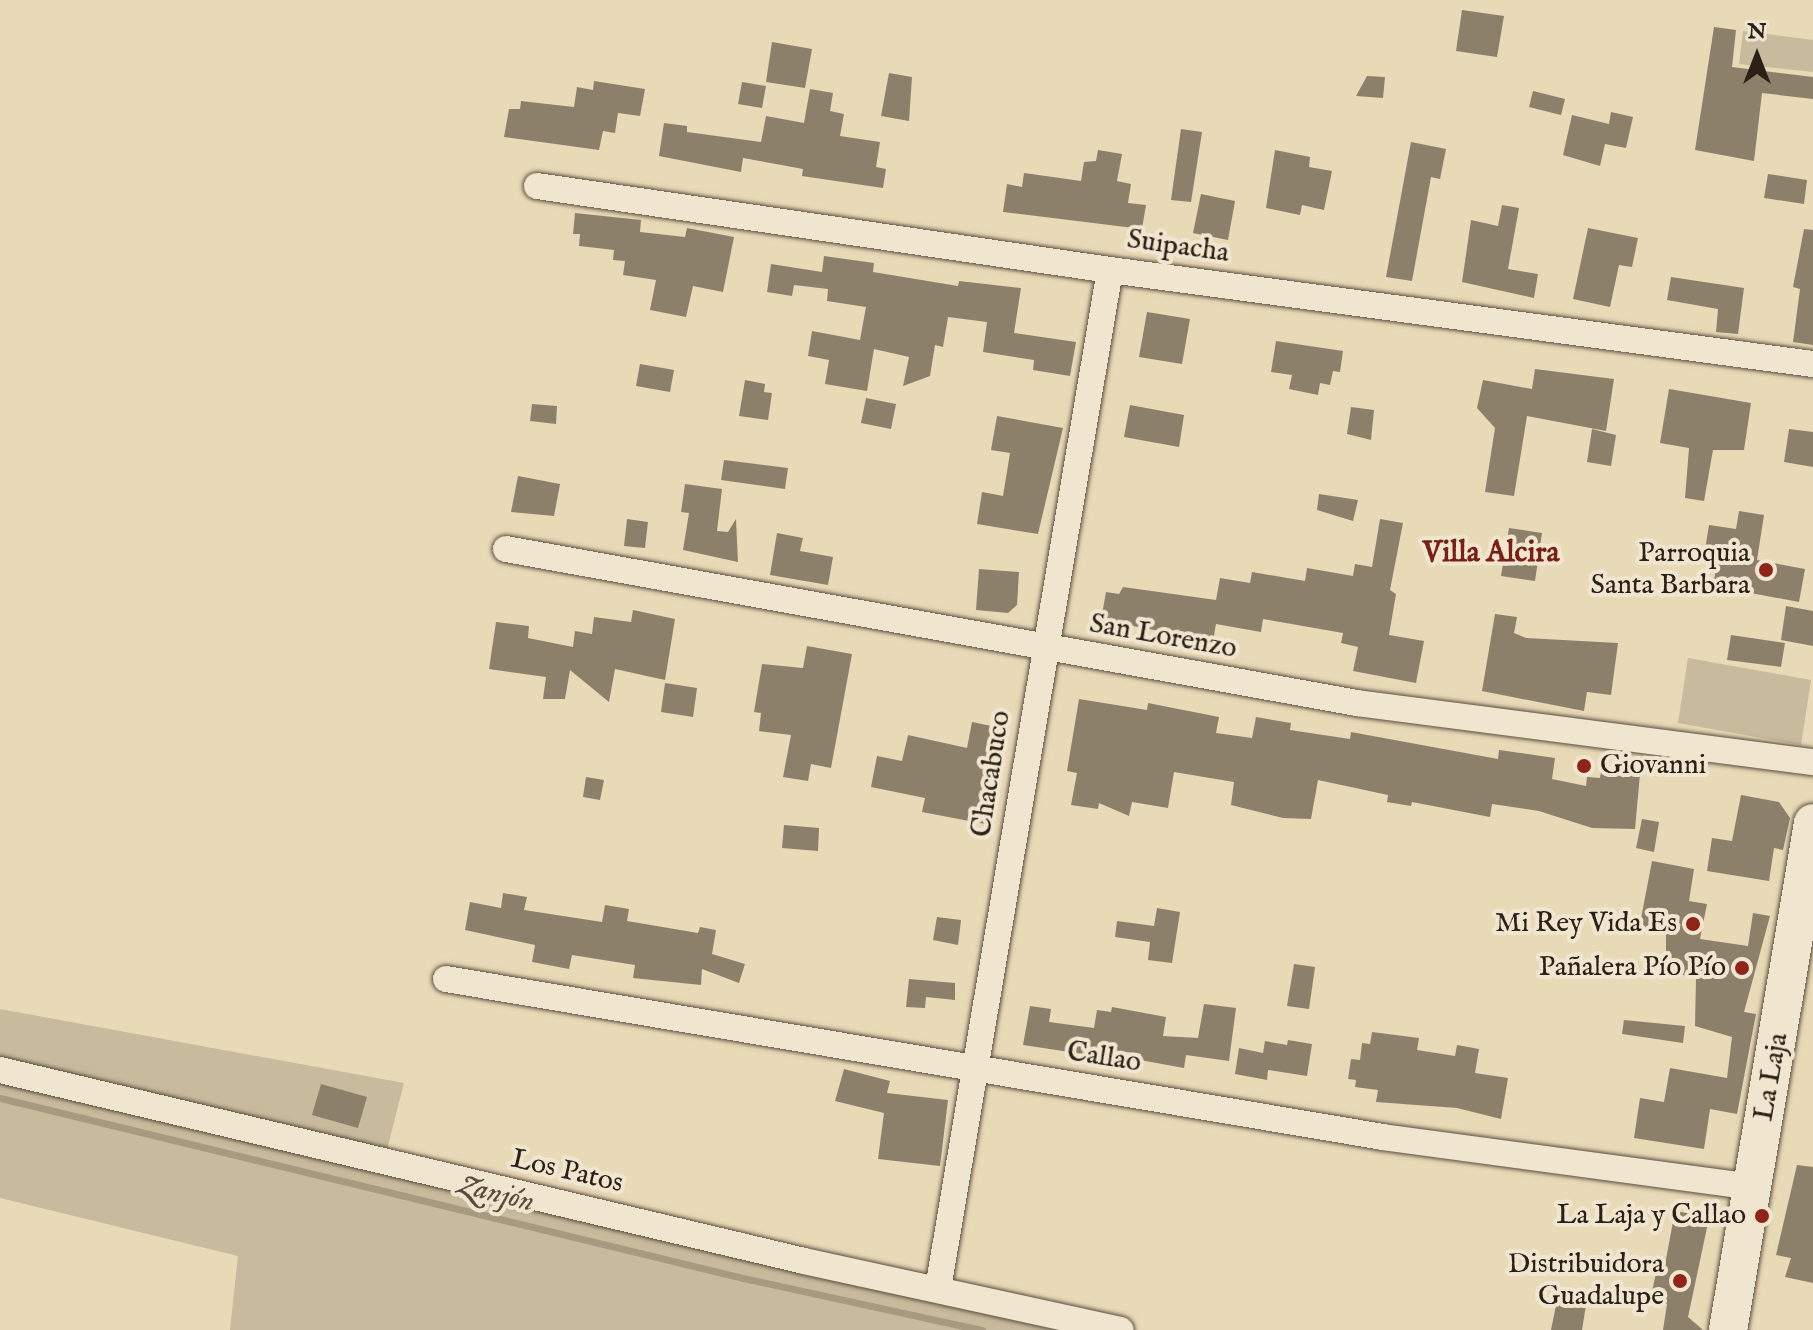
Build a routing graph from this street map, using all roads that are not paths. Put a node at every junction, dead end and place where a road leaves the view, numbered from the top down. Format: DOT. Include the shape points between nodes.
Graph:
graph roads {
  1 [pos="537,186"];
  2 [pos="1110,270"];
  3 [pos="1813,364"];
  4 [pos="506,549"];
  5 [pos="1045,649"];
  6 [pos="1813,762"];
  7 [pos="1813,823"];
  8 [pos="446,979"];
  9 [pos="975,1069"];
  10 [pos="0,1070"];
  11 [pos="1753,1187"];
  12 [pos="938,1289"];
  13 [pos="1121,1330"];
  14 [pos="1728,1330"];
  1 -- 2 [label="street, Suipacha"];
  2 -- 3 [label="street, Suipacha"];
  2 -- 5 [label="street, Chacabuco"];
  4 -- 5 [label="street, San Lorenzo"];
  5 -- 6 [label="street, San Lorenzo" via="1357,703"];
  5 -- 9 [label="street, Chacabuco"];
  7 -- 11 [label="main road, La Laja"];
  8 -- 9 [label="street, Callao"];
  9 -- 11 [label="street, Callao" via="1383,1137"];
  9 -- 12 [label="street, Chacabuco"];
  10 -- 12 [label="street, Los Patos"];
  11 -- 14 [label="main road, La Laja"];
  12 -- 13 [label="street, Los Patos"];
}
